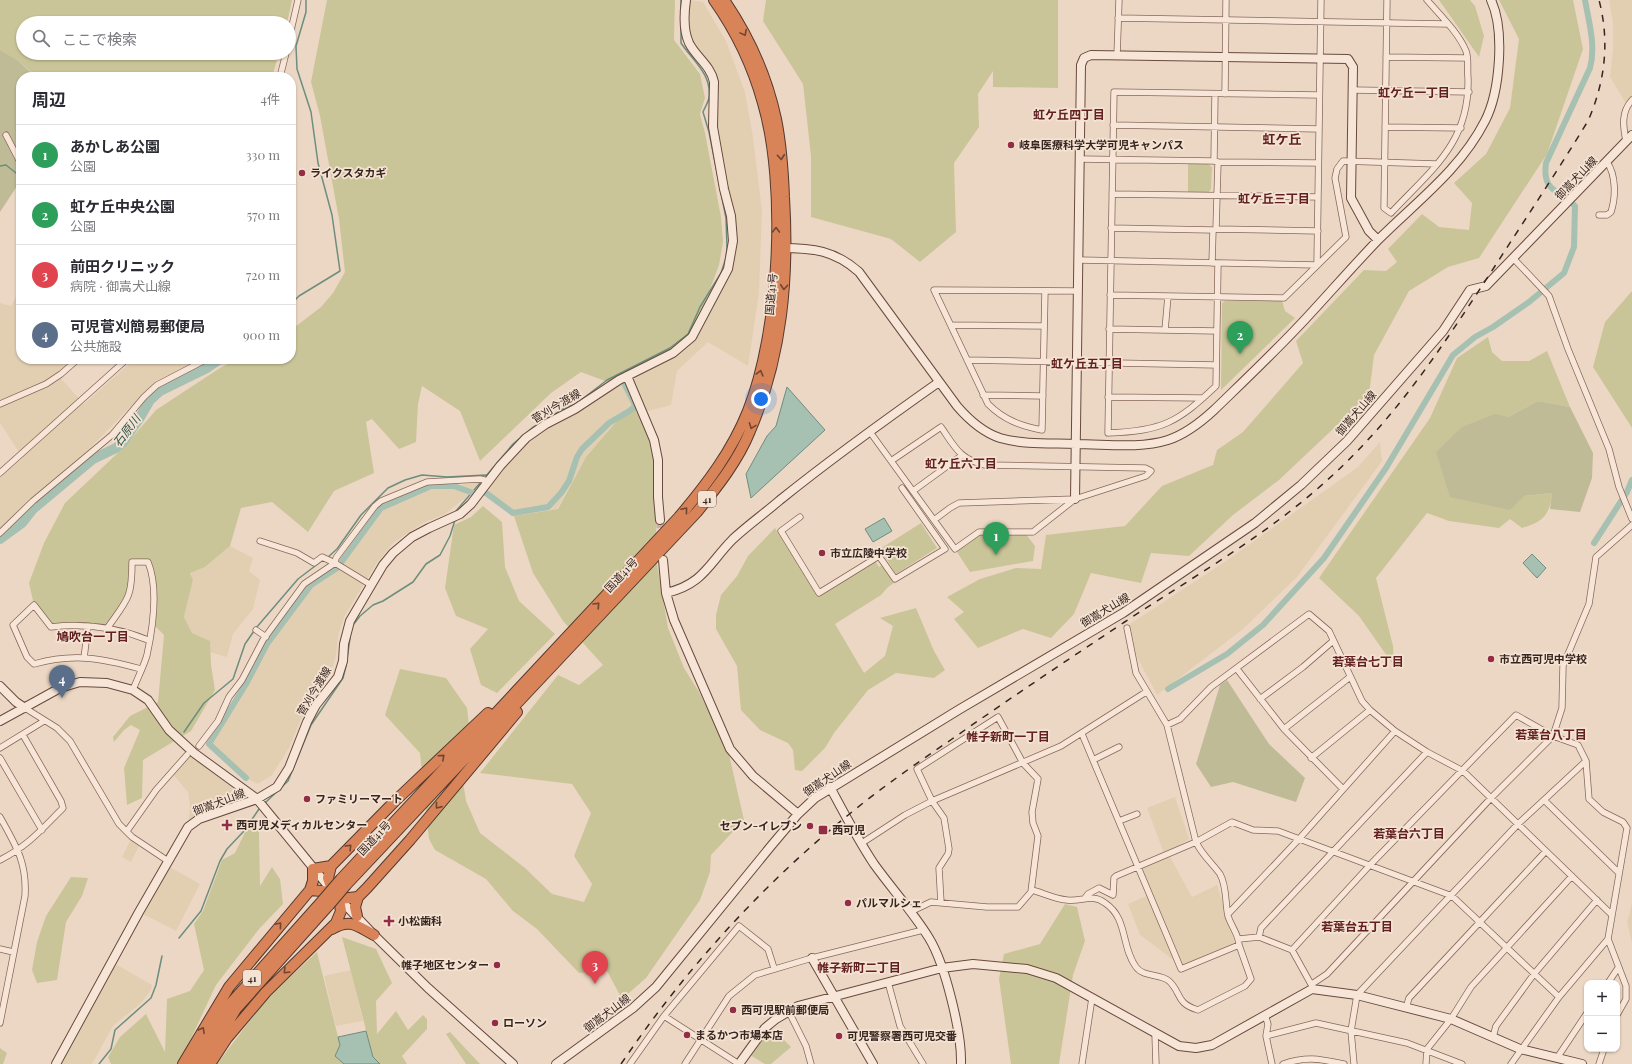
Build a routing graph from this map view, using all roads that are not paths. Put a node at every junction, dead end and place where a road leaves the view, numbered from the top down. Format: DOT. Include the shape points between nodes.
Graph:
graph roads {
  1 [pos="298,0"];
  2 [pos="686,0"];
  3 [pos="714,0"];
  4 [pos="724,0"];
  5 [pos="1119,0"];
  6 [pos="1226,0"];
  7 [pos="1321,0"];
  8 [pos="1387,0"];
  9 [pos="1427,0"];
  10 [pos="1491,0"];
  11 [pos="294,16"];
  12 [pos="1118,18"];
  13 [pos="1226,21"];
  14 [pos="1320,23"];
  15 [pos="1387,23"];
  16 [pos="1446,24"];
  17 [pos="1117,56"];
  18 [pos="1386,57"];
  19 [pos="1226,58"];
  20 [pos="1467,58"];
  21 [pos="1320,59"];
  22 [pos="284,60"];
  23 [pos="281,72"];
  24 [pos="1353,90"];
  25 [pos="1386,91"];
  26 [pos="1469,92"];
  27 [pos="1215,94"];
  28 [pos="1225,94"];
  29 [pos="1320,95"];
  30 [pos="1632,100"];
  31 [pos="1113,125"];
  32 [pos="1385,127"];
  33 [pos="1214,128"];
  34 [pos="1461,128"];
  35 [pos="1319,129"];
  36 [pos="6,135"];
  37 [pos="1629,138"];
  38 [pos="16,154"];
  39 [pos="1079,159"];
  40 [pos="1112,160"];
  41 [pos="1216,161"];
  42 [pos="1351,162"];
  43 [pos="1607,162"];
  44 [pos="1318,163"];
  45 [pos="1385,163"];
  46 [pos="1437,164"];
  47 [pos="1112,194"];
  48 [pos="1217,195"];
  49 [pos="1318,197"];
  50 [pos="1599,215"];
  51 [pos="1111,228"];
  52 [pos="1214,230"];
  53 [pos="1318,231"];
  54 [pos="1378,240"];
  55 [pos="781,248"];
  56 [pos="1513,258"];
  57 [pos="1079,260"];
  58 [pos="1110,261"];
  59 [pos="1215,263"];
  60 [pos="1317,265"];
  61 [pos="1045,291"];
  62 [pos="1078,291"];
  63 [pos="1110,294"];
  64 [pos="1168,296"];
  65 [pos="1217,297"];
  66 [pos="951,325"];
  67 [pos="1044,326"];
  68 [pos="1109,329"];
  69 [pos="1165,330"];
  70 [pos="1216,332"];
  71 [pos="967,360"];
  72 [pos="1044,362"];
  73 [pos="1077,363"];
  74 [pos="1109,363"];
  75 [pos="72,364"];
  76 [pos="121,364"];
  77 [pos="197,364"];
  78 [pos="1216,365"];
  79 [pos="627,376"];
  80 [pos="939,382"];
  81 [pos="983,395"];
  82 [pos="1043,396"];
  83 [pos="1108,397"];
  84 [pos="1203,398"];
  85 [pos="0,404"];
  86 [pos="870,432"];
  87 [pos="1076,444"];
  88 [pos="962,456"];
  89 [pos="891,461"];
  90 [pos="1075,468"];
  91 [pos="0,473"];
  92 [pos="488,481"];
  93 [pos="902,488"];
  94 [pos="913,491"];
  95 [pos="1075,499"];
  96 [pos="800,517"];
  97 [pos="1632,519"];
  98 [pos="660,520"];
  99 [pos="934,520"];
  100 [pos="1632,524"];
  101 [pos="0,533"];
  102 [pos="260,541"];
  103 [pos="663,560"];
  104 [pos="335,563"];
  105 [pos="371,585"];
  106 [pos="666,593"];
  107 [pos="582,622"];
  108 [pos="88,626"];
  109 [pos="108,627"];
  110 [pos="1127,628"];
  111 [pos="256,630"];
  112 [pos="580,636"];
  113 [pos="266,637"];
  114 [pos="148,640"];
  115 [pos="1333,641"];
  116 [pos="84,658"];
  117 [pos="141,669"];
  118 [pos="1237,669"];
  119 [pos="1350,677"];
  120 [pos="0,686"];
  121 [pos="133,690"];
  122 [pos="1146,692"];
  123 [pos="1260,699"];
  124 [pos="25,708"];
  125 [pos="1370,710"];
  126 [pos="0,721"];
  127 [pos="44,721"];
  128 [pos="1167,724"];
  129 [pos="1284,729"];
  130 [pos="1395,731"];
  131 [pos="1082,734"];
  132 [pos="23,735"];
  133 [pos="1553,736"];
  134 [pos="199,746"];
  135 [pos="1120,747"];
  136 [pos="0,748"];
  137 [pos="1427,752"];
  138 [pos="187,755"];
  139 [pos="0,758"];
  140 [pos="1310,758"];
  141 [pos="1093,760"];
  142 [pos="1586,761"];
  143 [pos="1023,763"];
  144 [pos="1463,771"];
  145 [pos="830,787"];
  146 [pos="1343,788"];
  147 [pos="1491,798"];
  148 [pos="257,799"];
  149 [pos="1544,800"];
  150 [pos="932,801"];
  151 [pos="798,814"];
  152 [pos="1137,814"];
  153 [pos="0,817"];
  154 [pos="1119,821"];
  155 [pos="1518,824"];
  156 [pos="42,830"];
  157 [pos="127,830"];
  158 [pos="1299,839"];
  159 [pos="1196,842"];
  160 [pos="862,843"];
  161 [pos="19,850"];
  162 [pos="1546,851"];
  163 [pos="1332,852"];
  164 [pos="0,860"];
  165 [pos="168,861"];
  166 [pos="1370,865"];
  167 [pos="331,866"];
  168 [pos="1138,867"];
  169 [pos="313,869"];
  170 [pos="1619,873"];
  171 [pos="1572,876"];
  172 [pos="1413,881"];
  173 [pos="344,882"];
  174 [pos="310,890"];
  175 [pos="1032,890"];
  176 [pos="336,895"];
  177 [pos="1452,896"];
  178 [pos="358,897"];
  179 [pos="1085,898"];
  180 [pos="1597,900"];
  181 [pos="326,902"];
  182 [pos="941,903"];
  183 [pos="910,912"];
  184 [pos="1228,914"];
  185 [pos="1611,914"];
  186 [pos="357,916"];
  187 [pos="1479,922"];
  188 [pos="331,929"];
  189 [pos="923,930"];
  190 [pos="374,935"];
  191 [pos="1259,937"];
  192 [pos="1608,939"];
  193 [pos="1239,942"];
  194 [pos="1506,948"];
  195 [pos="0,949"];
  196 [pos="1292,950"];
  197 [pos="13,952"];
  198 [pos="812,958"];
  199 [pos="774,968"];
  200 [pos="942,968"];
  201 [pos="1618,968"];
  202 [pos="1534,974"];
  203 [pos="1610,980"];
  204 [pos="888,982"];
  205 [pos="1312,986"];
  206 [pos="835,996"];
  207 [pos="1357,996"];
  208 [pos="1559,997"];
  209 [pos="1092,998"];
  210 [pos="1406,1008"];
  211 [pos="788,1010"];
  212 [pos="1620,1010"];
  213 [pos="1265,1015"];
  214 [pos="664,1016"];
  215 [pos="1585,1016"];
  216 [pos="1450,1019"];
  217 [pos="0,1023"];
  218 [pos="1351,1032"];
  219 [pos="1155,1034"];
  220 [pos="1266,1036"];
  221 [pos="1493,1037"];
  222 [pos="701,1040"];
  223 [pos="1520,1049"];
  224 [pos="1427,1050"];
  225 [pos="1603,1052"];
  226 [pos="1557,1058"];
  227 [pos="560,1063"];
  228 [pos="56,1064"];
  229 [pos="183,1064"];
  230 [pos="192,1064"];
  231 [pos="203,1064"];
  232 [pos="210,1064"];
  233 [pos="513,1064"];
  234 [pos="630,1064"];
  235 [pos="685,1064"];
  236 [pos="739,1064"];
  237 [pos="811,1064"];
  238 [pos="873,1064"];
  239 [pos="923,1064"];
  240 [pos="961,1064"];
  241 [pos="1082,1064"];
  242 [pos="1156,1064"];
  243 [pos="1272,1064"];
  244 [pos="1283,1064"];
  245 [pos="1344,1064"];
  246 [pos="1354,1064"];
  247 [pos="1426,1064"];
  248 [pos="1462,1064"];
  249 [pos="1511,1064"];
  250 [pos="1582,1064"];
  251 [pos="1599,1064"];
  1 -- 11 [label="street"];
  2 -- 79 [label="street, 菅刈今渡線" via="686,35 690,45 713,75 715,96 712,119 732,222 731,255 728,269 692,337 673,353"];
  55 -- 3 [label="highway, 国道41号 / 41, one-way" via="769,128 763,104 746,56"];
  4 -- 55 [label="highway, 国道41号 / 41, one-way" via="760,66 776,118 783,176"];
  5 -- 12 [label="street"];
  6 -- 13 [label="street"];
  7 -- 14 [label="street"];
  8 -- 15 [label="street"];
  9 -- 16 [label="street"];
  10 -- 54 [label="street" via="1499,27 1500,54 1486,120 1455,166"];
  12 -- 13 [label="street"];
  12 -- 17 [label="street"];
  13 -- 14 [label="street"];
  13 -- 19 [label="street"];
  14 -- 15 [label="street"];
  14 -- 21 [label="street"];
  15 -- 16 [label="street"];
  15 -- 18 [label="street"];
  16 -- 20 [label="street" via="1462,43"];
  17 -- 19 [label="street"];
  17 -- 39 [label="street" via="1091,55 1084,58 1081,65"];
  18 -- 20 [label="street"];
  18 -- 25 [label="street"];
  19 -- 21 [label="street"];
  19 -- 28 [label="street"];
  20 -- 26 [label="street"];
  21 -- 24 [label="street" via="1348,59 1353,67"];
  21 -- 29 [label="street"];
  22 -- 23 [label="street"];
  24 -- 25 [label="street"];
  24 -- 42 [label="street"];
  25 -- 26 [label="street"];
  25 -- 32 [label="street"];
  26 -- 34 [label="street"];
  27 -- 28 [label="street"];
  27 -- 31 [label="street" via="1114,92"];
  27 -- 33 [label="street"];
  28 -- 29 [label="street"];
  29 -- 35 [label="street"];
  30 -- 37 [label="street" via="1627,105 1622,124"];
  31 -- 33 [label="street"];
  31 -- 40 [label="street"];
  32 -- 34 [label="street"];
  32 -- 45 [label="street"];
  33 -- 35 [label="street"];
  33 -- 41 [label="street"];
  34 -- 46 [label="street" via="1454,143"];
  35 -- 44 [label="street"];
  36 -- 38 [label="street"];
  37 -- 43 [label="street, 御嵩犬山線"];
  39 -- 40 [label="street"];
  39 -- 57 [label="street"];
  40 -- 41 [label="street"];
  40 -- 47 [label="street"];
  41 -- 44 [label="street"];
  41 -- 48 [label="street"];
  42 -- 45 [label="street"];
  42 -- 54 [label="street" via="1351,198 1368,231"];
  42 -- 60 [label="street" via="1343,162 1335,172 1346,237"];
  43 -- 50 [label="street" via="1611,168 1614,186 1613,208 1607,215"];
  43 -- 56 [label="street, 御嵩犬山線"];
  44 -- 49 [label="street"];
  45 -- 46 [label="street"];
  45 -- 46 [label="street" via="1384,208 1391,214"];
  47 -- 48 [label="street"];
  47 -- 51 [label="street"];
  48 -- 49 [label="street"];
  48 -- 52 [label="street"];
  49 -- 53 [label="street"];
  51 -- 52 [label="street"];
  51 -- 58 [label="street"];
  52 -- 53 [label="street"];
  52 -- 59 [label="street"];
  53 -- 60 [label="street"];
  54 -- 87 [label="street" via="1309,315 1201,422 1180,435 1155,442 1136,445"];
  55 -- 80 [label="street" via="830,253 859,272"];
  107 -- 55 [label="highway, 国道41号 / 41, one-way" via="694,500 726,456 738,434 755,391 766,348"];
  55 -- 112 [label="highway, 国道41号 / 41, one-way" via="779,337 772,370 750,433 734,462 697,512"];
  56 -- 97 [label="street" via="1549,296 1609,449 1619,487"];
  56 -- 145 [label="street, 御嵩犬山線" via="1486,286 1470,290 1443,331 1347,441 1301,485 1255,523 1123,613"];
  57 -- 58 [label="street"];
  57 -- 62 [label="street"];
  58 -- 59 [label="street"];
  58 -- 63 [label="street"];
  59 -- 60 [label="street"];
  59 -- 65 [label="street"];
  60 -- 65 [label="street" via="1284,298"];
  61 -- 62 [label="street"];
  61 -- 66 [label="street" via="934,290"];
  61 -- 67 [label="street"];
  62 -- 73 [label="street"];
  63 -- 64 [label="street"];
  63 -- 68 [label="street"];
  64 -- 65 [label="street"];
  64 -- 69 [label="street"];
  65 -- 70 [label="street"];
  66 -- 67 [label="street"];
  66 -- 71 [label="street"];
  67 -- 72 [label="street"];
  68 -- 69 [label="street"];
  68 -- 74 [label="street"];
  69 -- 70 [label="street"];
  70 -- 78 [label="street"];
  71 -- 72 [label="street"];
  71 -- 81 [label="street"];
  72 -- 73 [label="street"];
  72 -- 82 [label="street"];
  73 -- 74 [label="street"];
  73 -- 87 [label="street"];
  74 -- 78 [label="street"];
  74 -- 83 [label="street"];
  75 -- 85 [label="street" via="46,384"];
  76 -- 91 [label="street"];
  77 -- 101 [label="street" via="157,385 112,435 33,501"];
  78 -- 84 [label="street" via="1216,386"];
  79 -- 92 [label="street, 菅刈今渡線" via="526,438"];
  79 -- 98 [label="street" via="654,440 658,460"];
  80 -- 86 [label="street"];
  80 -- 87 [label="street" via="967,418 999,438 1021,442"];
  81 -- 82 [label="street"];
  81 -- 82 [label="street" via="988,404 1004,418 1042,430"];
  83 -- 84 [label="street"];
  83 -- 84 [label="street" via="1108,433 1142,431 1163,425 1190,410"];
  86 -- 89 [label="street"];
  86 -- 106 [label="street" via="734,538 708,570 698,578 686,586"];
  87 -- 90 [label="street"];
  88 -- 89 [label="street" via="941,427"];
  88 -- 90 [label="street" via="986,465"];
  88 -- 94 [label="street"];
  89 -- 94 [label="street"];
  90 -- 95 [label="street"];
  90 -- 95 [label="street" via="1151,470 1146,476"];
  92 -- 104 [label="street" via="432,481 381,502 357,528"];
  92 -- 105 [label="street, 菅刈今渡線" via="460,514 417,534 393,553"];
  93 -- 96 [label="street" via="945,549 895,580 879,556 819,592 781,531"];
  94 -- 99 [label="street"];
  95 -- 99 [label="street" via="959,503"];
  95 -- 99 [label="street" via="1033,532 979,532 955,549"];
  100 -- 133 [label="street" via="1596,558 1589,604 1563,666 1562,708"];
  102 -- 104 [label="street" via="298,553 314,563 322,557"];
  103 -- 106 [label="street"];
  104 -- 105 [label="street"];
  104 -- 113 [label="street" via="304,584"];
  105 -- 148 [label="street, 菅刈今渡線" via="350,621 338,677 316,705 289,768 277,787"];
  106 -- 151 [label="street" via="678,632 730,749 753,776"];
  167 -- 107 [label="highway, one-way"];
  107 -- 173 [label="highway, 国道41号 / 41"];
  108 -- 109 [label="street"];
  108 -- 116 [label="street"];
  108 -- 116 [label="street" via="74,624 50,627 34,604 13,626 27,657 34,664 56,658"];
  109 -- 114 [label="street"];
  109 -- 114 [label="street" via="129,597 132,562 148,562 154,605"];
  110 -- 122 [label="street" via="1132,661"];
  111 -- 113 [label="street"];
  112 -- 173 [label="highway, 国道41号 / 41"];
  112 -- 178 [label="highway, one-way" via="410,840"];
  113 -- 134 [label="street" via="242,680 229,697 218,721"];
  114 -- 117 [label="street"];
  115 -- 118 [label="street" via="1329,631 1307,614"];
  115 -- 119 [label="street"];
  115 -- 123 [label="street"];
  116 -- 117 [label="street" via="116,662"];
  117 -- 121 [label="street"];
  118 -- 123 [label="street"];
  118 -- 128 [label="street" via="1211,687 1180,719"];
  119 -- 125 [label="street" via="1362,701"];
  119 -- 129 [label="street"];
  120 -- 124 [label="street"];
  121 -- 124 [label="street" via="107,683 80,682 60,688"];
  121 -- 148 [label="street" via="148,700 169,730 194,753"];
  122 -- 128 [label="street"];
  122 -- 131 [label="street"];
  123 -- 129 [label="street"];
  124 -- 126 [label="street"];
  124 -- 127 [label="street"];
  125 -- 130 [label="street"];
  125 -- 140 [label="street"];
  127 -- 132 [label="street"];
  127 -- 157 [label="street" via="57,728 70,741 110,811"];
  128 -- 159 [label="street"];
  129 -- 140 [label="street"];
  130 -- 137 [label="street"];
  130 -- 146 [label="street"];
  131 -- 141 [label="street"];
  131 -- 143 [label="street"];
  132 -- 136 [label="street"];
  132 -- 156 [label="street" via="61,801 62,808"];
  133 -- 142 [label="street" via="1578,745"];
  133 -- 144 [label="street" via="1516,715"];
  133 -- 147 [label="street"];
  135 -- 141 [label="street"];
  137 -- 144 [label="street"];
  137 -- 163 [label="street"];
  138 -- 157 [label="street" via="156,790"];
  139 -- 156 [label="street"];
  140 -- 146 [label="street"];
  141 -- 154 [label="street"];
  142 -- 149 [label="street"];
  142 -- 170 [label="street" via="1589,799 1603,812 1623,822 1627,828"];
  143 -- 150 [label="street"];
  143 -- 150 [label="street" via="998,717 995,718 917,769"];
  143 -- 175 [label="street" via="1038,779 1032,812 1038,836"];
  144 -- 147 [label="street"];
  144 -- 166 [label="street"];
  145 -- 151 [label="street, 御嵩犬山線"];
  145 -- 160 [label="street"];
  146 -- 158 [label="street"];
  147 -- 155 [label="street"];
  147 -- 172 [label="street"];
  148 -- 165 [label="street, 御嵩犬山線" via="200,819 188,827"];
  148 -- 169 [label="street, 御嵩犬山線"];
  149 -- 155 [label="street"];
  149 -- 170 [label="street"];
  150 -- 160 [label="street"];
  150 -- 182 [label="street" via="944,818 949,849 939,868"];
  151 -- 227 [label="street, 御嵩犬山線" via="656,987 633,1008"];
  152 -- 154 [label="street"];
  153 -- 161 [label="street"];
  154 -- 168 [label="street"];
  155 -- 162 [label="street"];
  155 -- 177 [label="street"];
  156 -- 161 [label="street"];
  157 -- 165 [label="street" via="132,837"];
  158 -- 159 [label="street" via="1278,831 1253,830 1232,822"];
  158 -- 163 [label="street"];
  158 -- 184 [label="street"];
  159 -- 168 [label="street"];
  159 -- 184 [label="street" via="1200,851 1219,874"];
  160 -- 183 [label="street" via="874,864"];
  161 -- 164 [label="street"];
  161 -- 197 [label="street" via="26,884"];
  162 -- 171 [label="street"];
  162 -- 187 [label="street"];
  163 -- 166 [label="street"];
  163 -- 191 [label="street" via="1261,928"];
  165 -- 228 [label="street, 御嵩犬山線"];
  166 -- 172 [label="street"];
  166 -- 196 [label="street"];
  167 -- 169 [label="highway"];
  167 -- 176 [label="highway" via="328,878"];
  168 -- 179 [label="street" via="1114,878 1113,895 1099,888"];
  168 -- 193 [label="street" via="1181,969"];
  169 -- 174 [label="highway"];
  169 -- 176 [label="street, 御嵩犬山線"];
  170 -- 185 [label="street"];
  171 -- 180 [label="street"];
  171 -- 194 [label="street"];
  172 -- 177 [label="street"];
  172 -- 205 [label="street" via="1327,974"];
  173 -- 181 [label="highway, 国道41号 / 41, bridge"];
  174 -- 176 [label="highway"];
  229 -- 174 [label="highway, one-way" via="229,987"];
  175 -- 179 [label="street" via="1068,901"];
  175 -- 182 [label="street" via="1018,907"];
  176 -- 178 [label="highway"];
  176 -- 186 [label="street, 御嵩犬山線"];
  176 -- 188 [label="highway" via="341,903 339,917"];
  177 -- 187 [label="street"];
  177 -- 207 [label="street"];
  178 -- 186 [label="highway" via="355,908"];
  179 -- 193 [label="street" via="1100,899 1114,909 1137,969 1169,981 1182,1002 1194,1009 1198,1010 1245,986 1251,979"];
  180 -- 185 [label="street"];
  180 -- 202 [label="street"];
  181 -- 230 [label="highway, 国道41号 / 41" via="230,1004"];
  181 -- 231 [label="highway, 国道41号 / 41" via="236,1009"];
  182 -- 183 [label="street" via="931,902"];
  183 -- 189 [label="street"];
  184 -- 193 [label="street"];
  185 -- 192 [label="street"];
  186 -- 190 [label="street, 御嵩犬山線"];
  187 -- 194 [label="street"];
  187 -- 210 [label="street" via="1409,998"];
  188 -- 190 [label="highway" via="350,923"];
  188 -- 232 [label="highway, one-way" via="266,992 227,1038"];
  189 -- 198 [label="street"];
  189 -- 200 [label="street"];
  190 -- 233 [label="street, 御嵩犬山線" via="428,988"];
  191 -- 193 [label="street"];
  191 -- 196 [label="street"];
  192 -- 201 [label="street"];
  192 -- 208 [label="street"];
  194 -- 202 [label="street"];
  194 -- 216 [label="street" via="1471,987"];
  195 -- 197 [label="street"];
  196 -- 205 [label="street"];
  197 -- 217 [label="street"];
  198 -- 199 [label="street"];
  198 -- 206 [label="street"];
  199 -- 214 [label="street" via="768,949 739,926"];
  199 -- 222 [label="street" via="756,976 729,996"];
  200 -- 204 [label="street"];
  200 -- 209 [label="street" via="973,964 1027,969 1056,978"];
  200 -- 240 [label="street" via="958,1030"];
  201 -- 203 [label="street"];
  201 -- 212 [label="street" via="1626,986 1626,999"];
  202 -- 208 [label="street"];
  202 -- 221 [label="street" via="1496,1026"];
  204 -- 206 [label="street"];
  204 -- 239 [label="street" via="900,1026"];
  205 -- 207 [label="street"];
  205 -- 213 [label="street"];
  206 -- 211 [label="street"];
  206 -- 238 [label="street"];
  207 -- 210 [label="street"];
  207 -- 218 [label="street"];
  208 -- 223 [label="street"];
  209 -- 219 [label="street"];
  209 -- 241 [label="street"];
  210 -- 216 [label="street"];
  211 -- 236 [label="street" via="765,1028"];
  211 -- 237 [label="street" via="806,1046"];
  213 -- 219 [label="street" via="1212,1045 1196,1048 1179,1046"];
  213 -- 220 [label="street" via="1268,1024"];
  214 -- 222 [label="street"];
  214 -- 234 [label="street"];
  215 -- 226 [label="street"];
  216 -- 221 [label="street"];
  216 -- 224 [label="street"];
  218 -- 220 [label="street" via="1316,1023"];
  218 -- 224 [label="street" via="1407,1043"];
  218 -- 246 [label="street"];
  219 -- 242 [label="street"];
  220 -- 243 [label="street"];
  221 -- 223 [label="street"];
  222 -- 235 [label="street"];
  222 -- 236 [label="street"];
  223 -- 226 [label="street"];
  223 -- 249 [label="street"];
  224 -- 247 [label="street"];
  224 -- 248 [label="street"];
  225 -- 251 [label="street"];
  226 -- 250 [label="street"];
  244 -- 245 [label="street" via="1312,1058"];
}
